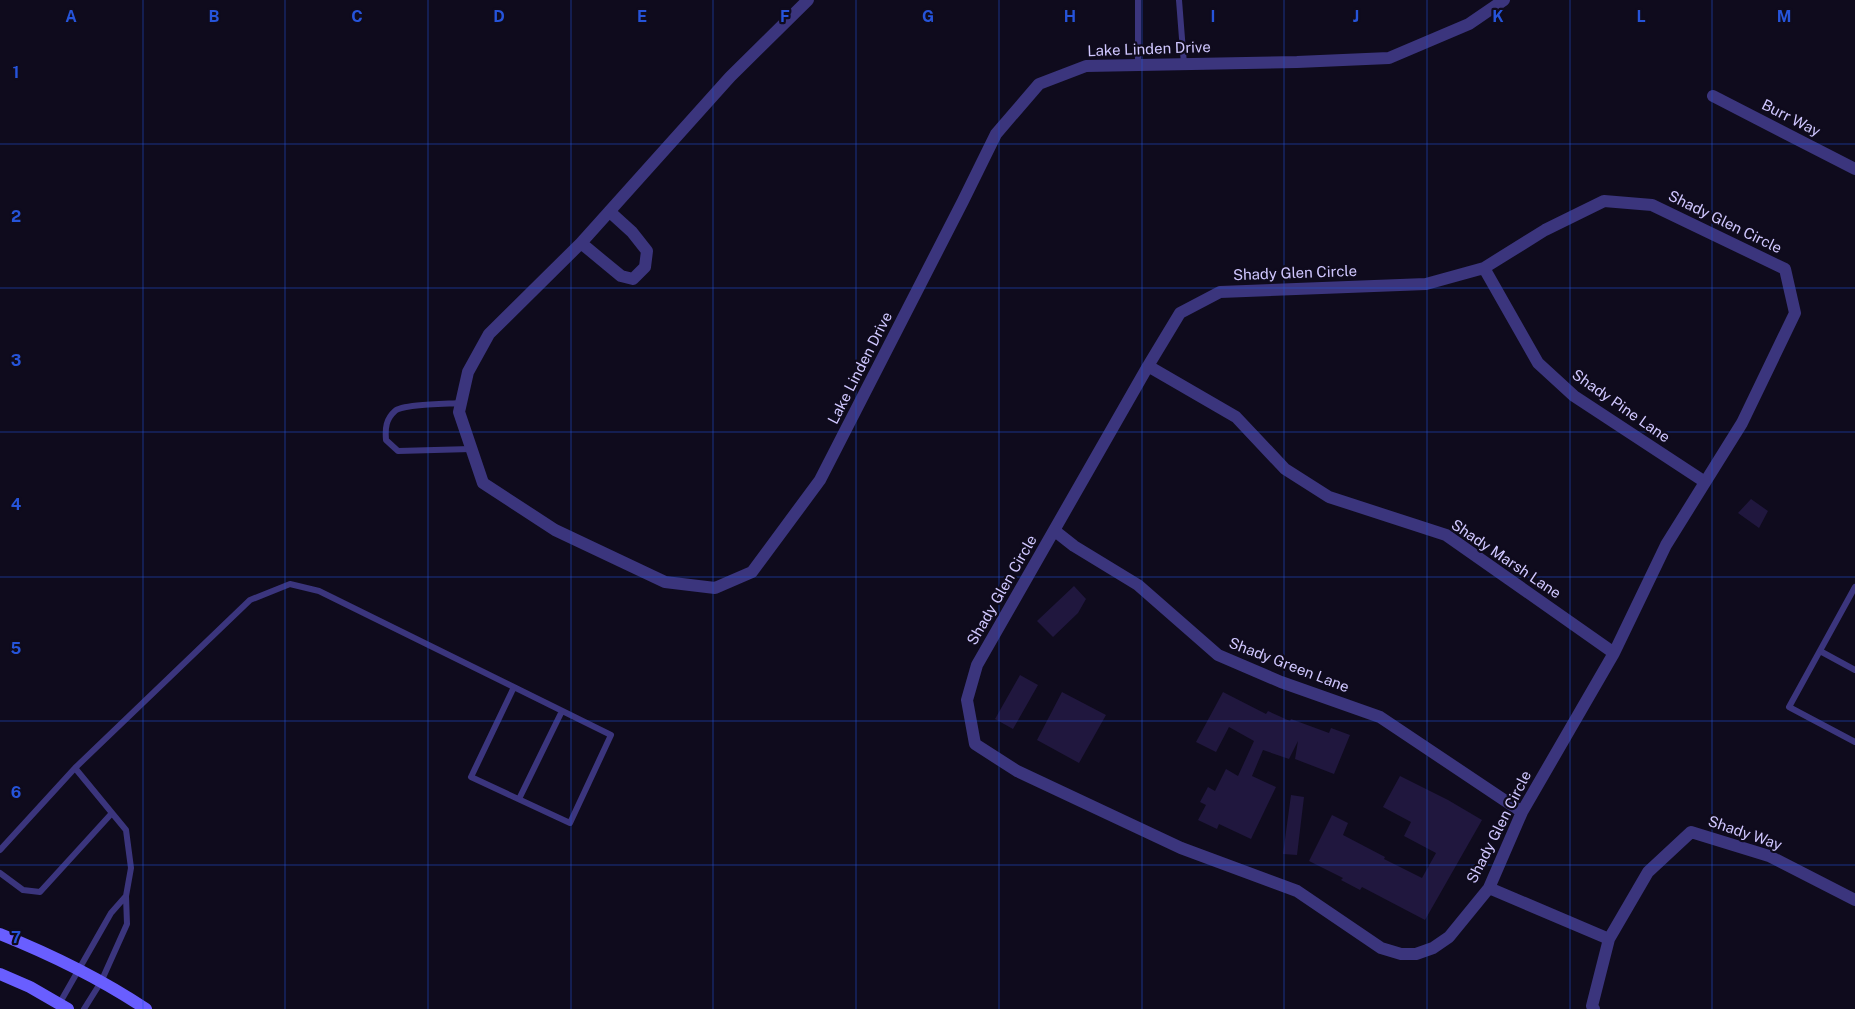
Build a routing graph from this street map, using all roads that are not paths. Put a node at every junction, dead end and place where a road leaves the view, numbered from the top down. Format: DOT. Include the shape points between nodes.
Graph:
graph roads {
  1 [pos="808,0"];
  2 [pos="1138,0"];
  3 [pos="1178,0"];
  4 [pos="1504,0"];
  5 [pos="1184,64"];
  6 [pos="1138,65"];
  7 [pos="1713,96"];
  8 [pos="1855,169"];
  9 [pos="610,212"];
  10 [pos="581,243"];
  11 [pos="1484,268"];
  12 [pos="1148,366"];
  13 [pos="461,403"];
  14 [pos="471,449"];
  15 [pos="1705,482"];
  16 [pos="1055,531"];
  17 [pos="1855,587"];
  18 [pos="1820,651"];
  19 [pos="1614,653"];
  20 [pos="1855,670"];
  21 [pos="514,688"];
  22 [pos="562,711"];
  23 [pos="1855,742"];
  24 [pos="75,768"];
  25 [pos="519,799"];
  26 [pos="1522,812"];
  27 [pos="112,813"];
  28 [pos="0,850"];
  29 [pos="0,872"];
  30 [pos="1489,888"];
  31 [pos="126,896"];
  32 [pos="1855,900"];
  33 [pos="0,934"];
  34 [pos="1609,939"];
  35 [pos="78,970"];
  36 [pos="0,974"];
  37 [pos="101,982"];
  38 [pos="61,1007"];
  39 [pos="84,1009"];
  40 [pos="146,1009"];
  41 [pos="1594,1009"];
  1 -- 9 [label="street, Lake Linden Drive" via="730,77"];
  2 -- 6 [label="lane"];
  3 -- 5 [label="lane"];
  4 -- 5 [label="street, Lake Linden Drive" via="1469,24 1389,58"];
  5 -- 6 [label="street, Lake Linden Drive"];
  6 -- 14 [label="street, Lake Linden Drive" via="1086,66 1039,84 996,134 820,480 752,572 715,588 665,582 555,530 483,483"];
  7 -- 8 [label="street, Burr Way"];
  9 -- 10 [label="street, Lake Linden Drive"];
  9 -- 10 [label="street" via="647,251 645,267 633,279 620,276"];
  10 -- 13 [label="street, Lake Linden Drive" via="489,334 468,372"];
  11 -- 12 [label="street, Shady Glen Circle" via="1426,284 1220,292 1180,313"];
  11 -- 15 [label="street, Shady Pine Lane" via="1538,363 1574,396"];
  11 -- 15 [label="street, Shady Glen Circle" via="1545,230 1604,201 1652,205 1784,269 1795,313 1742,423"];
  12 -- 16 [label="street, Shady Glen Circle"];
  12 -- 19 [label="street, Shady Marsh Lane" via="1236,417 1285,469 1329,497 1446,535"];
  13 -- 14 [label="street, Lake Linden Drive" via="459,412"];
  13 -- 14 [label="lane" via="396,409 385,428 386,440 398,451"];
  15 -- 19 [label="street, Shady Glen Circle" via="1666,545"];
  16 -- 26 [label="street, Shady Green Lane" via="1138,585 1218,655 1281,682 1380,717"];
  16 -- 30 [label="street, Shady Glen Circle" via="977,666 966,700 975,744 1017,771 1181,848 1297,891 1381,948 1401,954 1416,954 1449,938"];
  17 -- 18 [label="lane"];
  18 -- 20 [label="lane"];
  18 -- 23 [label="lane" via="1789,707"];
  19 -- 26 [label="street, Shady Glen Circle"];
  21 -- 22 [label="lane"];
  21 -- 24 [label="lane" via="319,591 290,584 250,600"];
  21 -- 25 [label="lane" via="471,777"];
  22 -- 25 [label="lane"];
  22 -- 25 [label="lane" via="611,735 570,822"];
  24 -- 27 [label="lane"];
  24 -- 28 [label="lane"];
  26 -- 30 [label="street, Shady Glen Circle"];
  27 -- 29 [label="lane" via="40,892 23,890"];
  27 -- 31 [label="lane" via="126,830 131,868"];
  30 -- 34 [label="street"];
  31 -- 35 [label="lane" via="111,913"];
  31 -- 37 [label="lane" via="127,924"];
  32 -- 34 [label="street, Shady Way" via="1769,856 1691,832 1648,872"];
  33 -- 35 [label="main road"];
  34 -- 41 [label="street" via="1592,1006"];
  35 -- 37 [label="main road"];
  35 -- 38 [label="lane"];
  36 -- 38 [label="main road" via="30,987"];
  37 -- 39 [label="lane"];
  37 -- 40 [label="main road"];
}
